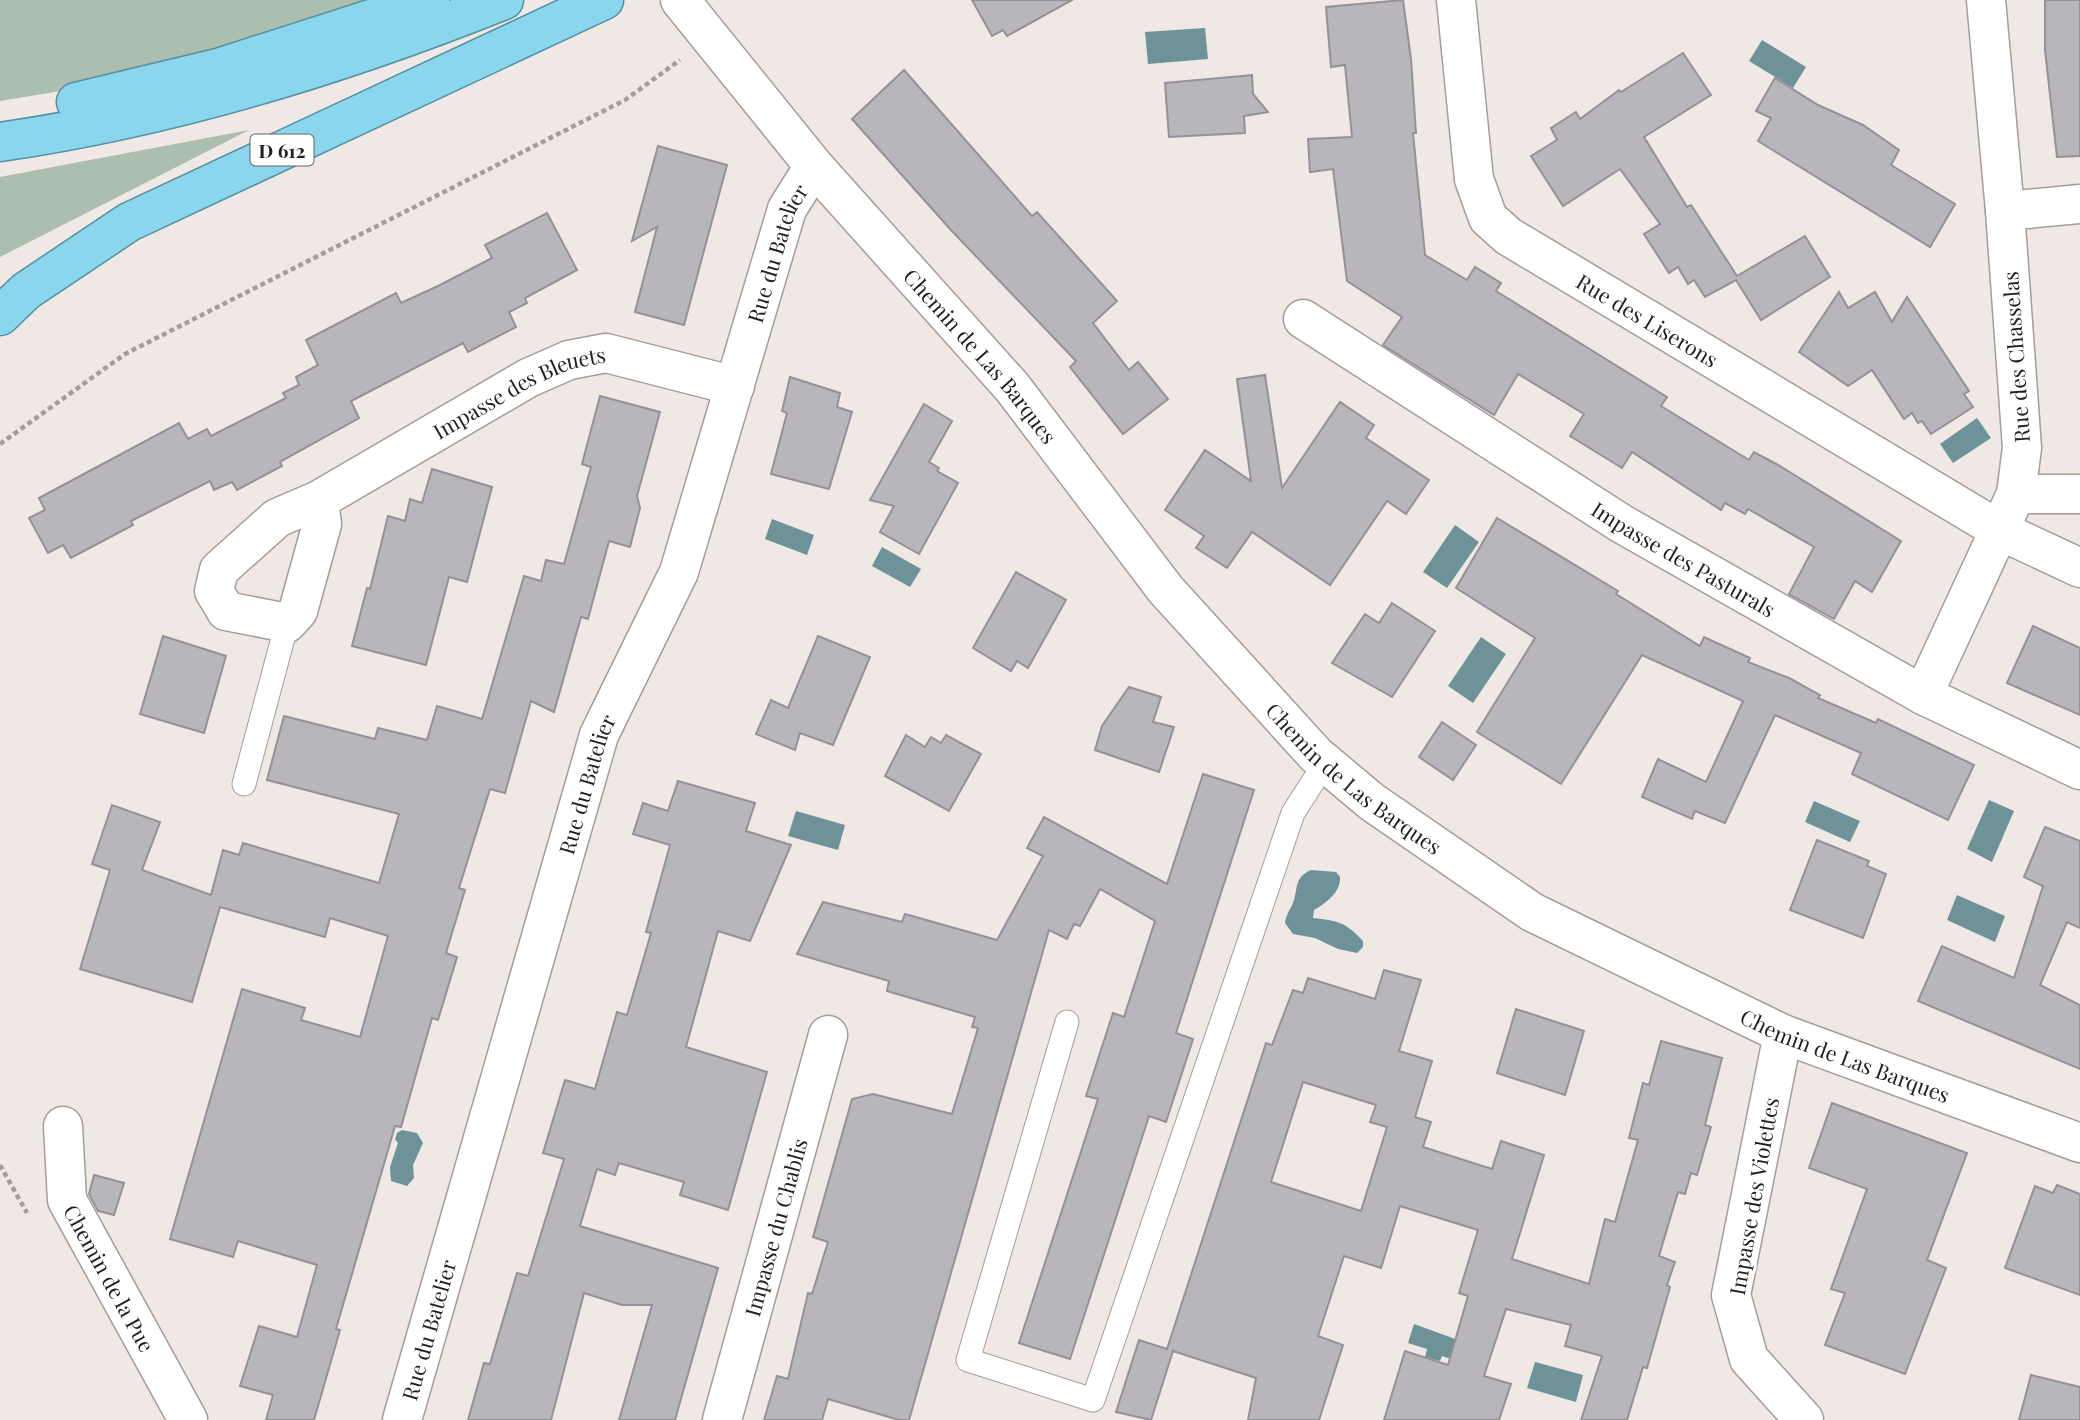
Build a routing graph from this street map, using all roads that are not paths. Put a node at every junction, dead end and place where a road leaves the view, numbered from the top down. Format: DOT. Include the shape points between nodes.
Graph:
graph roads {
  1 [pos="430,0"];
  2 [pos="504,0"];
  3 [pos="680,0"];
  4 [pos="1456,0"];
  5 [pos="1986,0"];
  6 [pos="593,7"];
  7 [pos="0,117"];
  8 [pos="0,142"];
  9 [pos="814,166"];
  10 [pos="2080,204"];
  11 [pos="2005,211"];
  12 [pos="0,316"];
  13 [pos="1303,320"];
  14 [pos="735,386"];
  15 [pos="2015,494"];
  16 [pos="2080,494"];
  17 [pos="319,500"];
  18 [pos="2001,531"];
  19 [pos="2080,568"];
  20 [pos="286,623"];
  21 [pos="1923,695"];
  22 [pos="1325,762"];
  23 [pos="2080,770"];
  24 [pos="244,784"];
  25 [pos="1067,1022"];
  26 [pos="1783,1034"];
  27 [pos="828,1035"];
  28 [pos="63,1126"];
  29 [pos="2080,1143"];
  30 [pos="188,1420"];
  31 [pos="402,1420"];
  32 [pos="722,1420"];
  33 [pos="1804,1420"];
  1 -- 7 [label="highway" via="218,68"];
  2 -- 8 [label="highway" via="411,38 228,96"];
  3 -- 9 [label="street, Chemin de Las Barques"];
  4 -- 18 [label="street, Rue des Liserons" via="1474,179 1488,218 1508,236"];
  5 -- 11 [label="street, Rue des Chasselas"];
  6 -- 12 [label="highway, D 612" via="129,222 26,291"];
  9 -- 14 [label="street, Rue du Batelier" via="788,209"];
  9 -- 22 [label="street, Chemin de Las Barques" via="1012,387 1166,590"];
  10 -- 11 [label="street"];
  11 -- 15 [label="street, Rue des Chasselas" via="2022,448"];
  13 -- 21 [label="street, Impasse des Pasturals" via="1622,523"];
  14 -- 17 [label="street, Impasse des Bleuets" via="606,353 569,360 528,378"];
  14 -- 31 [label="street, Rue du Batelier" via="680,572 599,736"];
  15 -- 16 [label="street"];
  15 -- 18 [label="street, Rue des Chasselas"];
  17 -- 20 [label="street" via="322,524 298,611"];
  17 -- 20 [label="street, Impasse des Bleuets" via="277,518 219,570 214,591 226,611"];
  18 -- 19 [label="street, Rue des Liserons"];
  18 -- 21 [label="street, Rue des Chasselas"];
  20 -- 24 [label="lane"];
  21 -- 23 [label="street, Impasse des Pasturals"];
  22 -- 25 [label="lane" via="1293,813 1093,1400 968,1360"];
  22 -- 26 [label="street, Chemin de Las Barques" via="1372,802 1532,912"];
  26 -- 29 [label="street, Chemin de Las Barques"];
  26 -- 33 [label="street, Impasse des Violettes" via="1731,1295 1749,1359"];
  27 -- 32 [label="street, Impasse du Chablis"];
  28 -- 30 [label="street, Chemin de la Pue" via="67,1200"];
}
